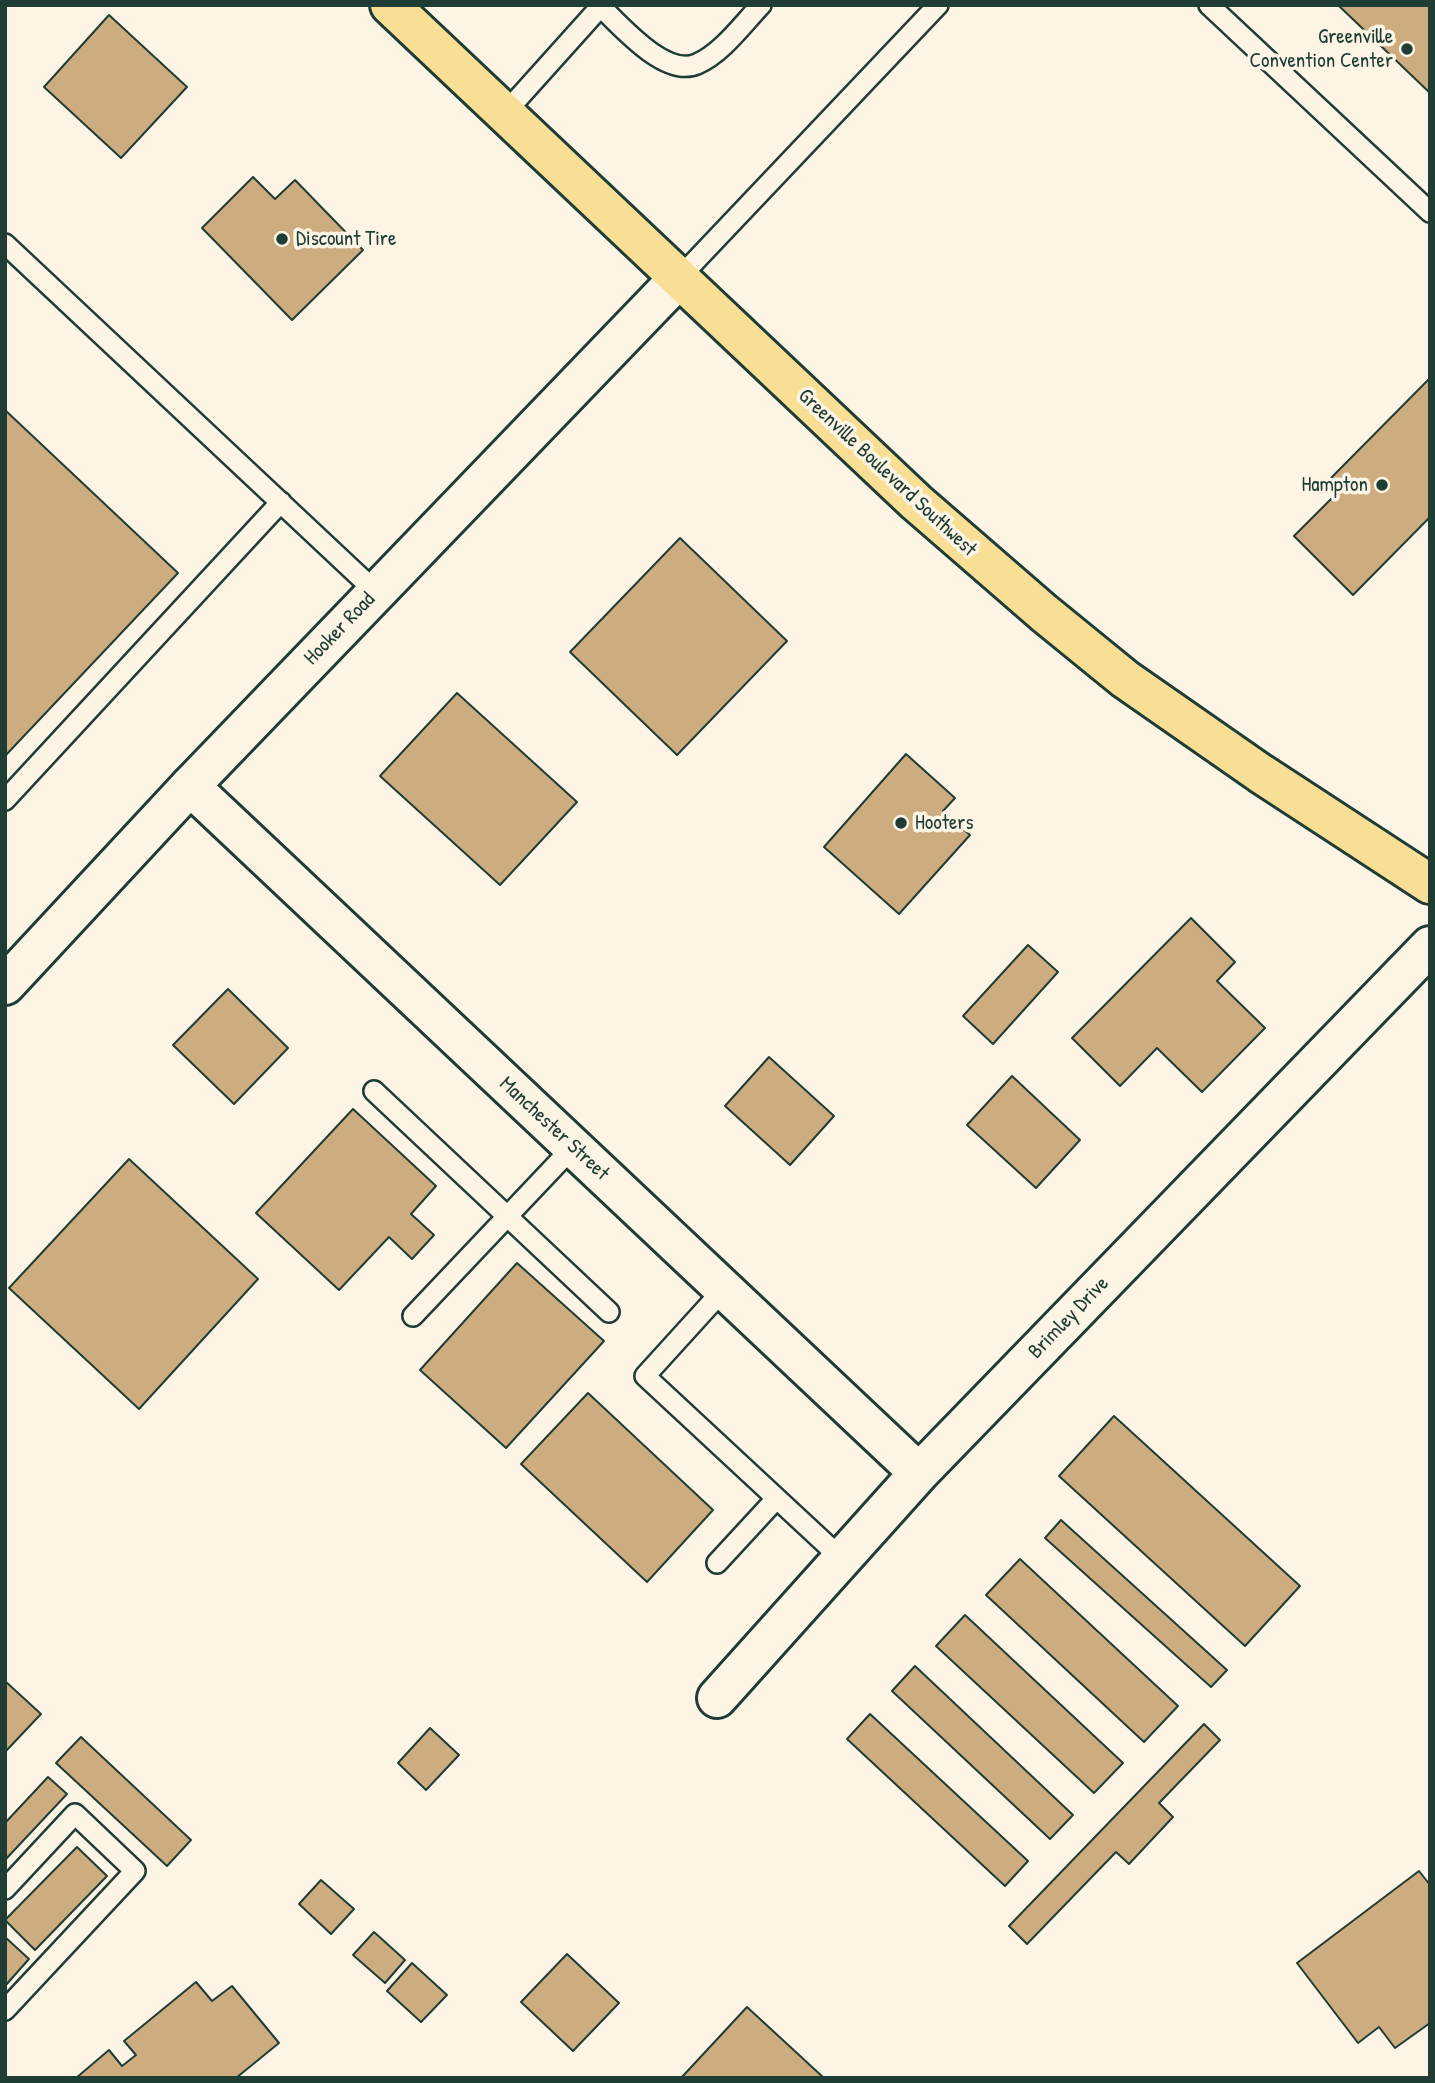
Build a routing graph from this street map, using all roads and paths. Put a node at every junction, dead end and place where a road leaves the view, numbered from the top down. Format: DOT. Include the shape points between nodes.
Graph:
graph roads {
  1 [pos="390,5"];
  2 [pos="938,5"];
  3 [pos="1209,5"];
  4 [pos="600,6"];
  5 [pos="752,8"];
  6 [pos="505,113"];
  7 [pos="1430,212"];
  8 [pos="5,243"];
  9 [pos="680,277"];
  10 [pos="281,502"];
  11 [pos="376,592"];
  12 [pos="190,786"];
  13 [pos="5,800"];
  14 [pos="1430,884"];
  15 [pos="1430,946"];
  16 [pos="5,985"];
  17 [pos="374,1091"];
  18 [pos="573,1147"];
  19 [pos="507,1217"];
  20 [pos="724,1289"];
  21 [pos="608,1312"];
  22 [pos="413,1316"];
  23 [pos="919,1473"];
  24 [pos="776,1499"];
  25 [pos="842,1559"];
  26 [pos="717,1563"];
  27 [pos="717,1698"];
  28 [pos="5,1889"];
  29 [pos="5,2010"];
  1 -- 6 [label="highway, Greenville Boulevard Southwest"];
  2 -- 9 [label="lane"];
  3 -- 7 [label="lane"];
  4 -- 5 [label="lane" via="644,48 672,65 695,65 718,50"];
  4 -- 6 [label="lane"];
  6 -- 9 [label="highway, Greenville Boulevard Southwest"];
  8 -- 10 [label="lane"];
  9 -- 11 [label="street, Hooker Road"];
  9 -- 14 [label="highway, Greenville Boulevard Southwest" via="916,502 1044,614 1136,687"];
  10 -- 11 [label="lane"];
  10 -- 13 [label="lane"];
  11 -- 12 [label="street, Hooker Road"];
  12 -- 16 [label="street, Hooker Road"];
  12 -- 18 [label="street, Manchester Street"];
  15 -- 23 [label="street, Brimley Drive"];
  17 -- 19 [label="lane"];
  18 -- 19 [label="lane"];
  18 -- 20 [label="street, Manchester Street"];
  19 -- 21 [label="lane"];
  19 -- 22 [label="lane"];
  20 -- 23 [label="street, Manchester Street"];
  20 -- 24 [label="lane" via="645,1376"];
  23 -- 25 [label="street, Brimley Drive"];
  24 -- 25 [label="lane"];
  24 -- 26 [label="lane"];
  25 -- 27 [label="street, Brimley Drive"];
  28 -- 29 [label="lane" via="75,1814 135,1871"];
}
